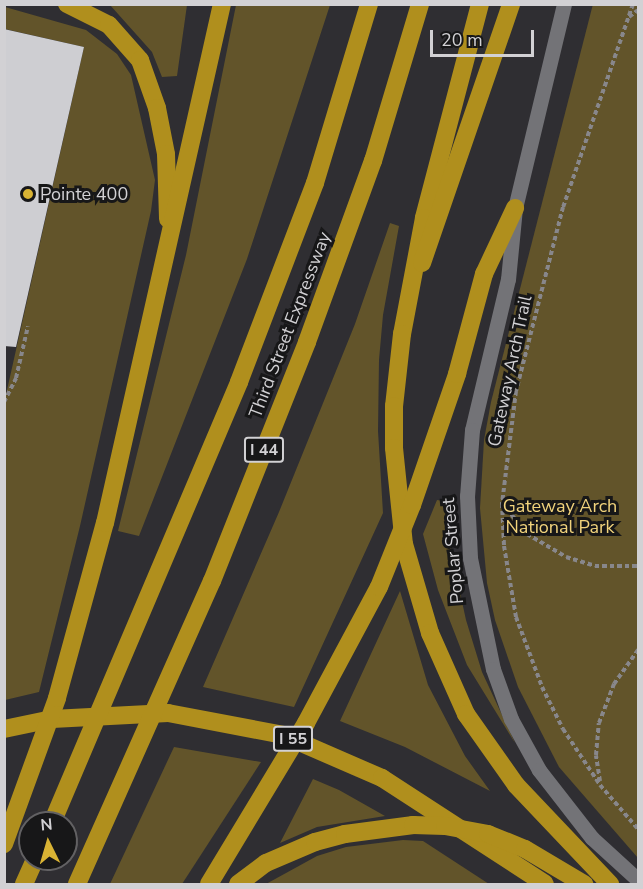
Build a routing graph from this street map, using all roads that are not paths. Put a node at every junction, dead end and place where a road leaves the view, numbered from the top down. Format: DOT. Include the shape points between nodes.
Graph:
graph roads {
  1 [pos="67,4"];
  2 [pos="222,4"];
  3 [pos="369,4"];
  4 [pos="420,4"];
  5 [pos="480,4"];
  6 [pos="511,4"];
  7 [pos="564,4"];
  8 [pos="514,208"];
  9 [pos="169,241"];
  10 [pos="408,298"];
  11 [pos="4,729"];
  12 [pos="56,811"];
  13 [pos="4,844"];
  14 [pos="30,871"];
  15 [pos="639,880"];
  16 [pos="24,885"];
  17 [pos="77,885"];
  18 [pos="209,885"];
  19 [pos="238,885"];
  20 [pos="545,885"];
  21 [pos="584,885"];
  22 [pos="610,885"];
  1 -- 9 [label="highway" via="109,25 143,68 157,108 166,154"];
  2 -- 9 [label="highway"];
  3 -- 12 [label="highway, Third Street Expressway / I 44" via="315,183 239,382 138,628"];
  4 -- 17 [label="highway, Third Street Expressway / I 44" via="373,161 307,342 212,581"];
  5 -- 10 [label="highway" via="444,134"];
  6 -- 10 [label="highway" via="435,234"];
  7 -- 8 [label="street, Poplar Street"];
  8 -- 15 [label="street, Poplar Street" via="508,279 472,430 467,495 477,606 493,669 512,719 539,770 592,838"];
  8 -- 18 [label="highway" via="484,274 457,374 379,587 311,713"];
  9 -- 13 [label="highway" via="81,617 57,698"];
  10 -- 22 [label="highway" via="394,406 398,497 404,544 447,677 466,714 516,785"];
  11 -- 20 [label="highway, I 55" via="52,719 168,713 283,735 382,778"];
  14 -- 16 [label="highway"];
  19 -- 21 [label="highway" via="266,863 315,842 413,825 488,834 525,849"];
}
